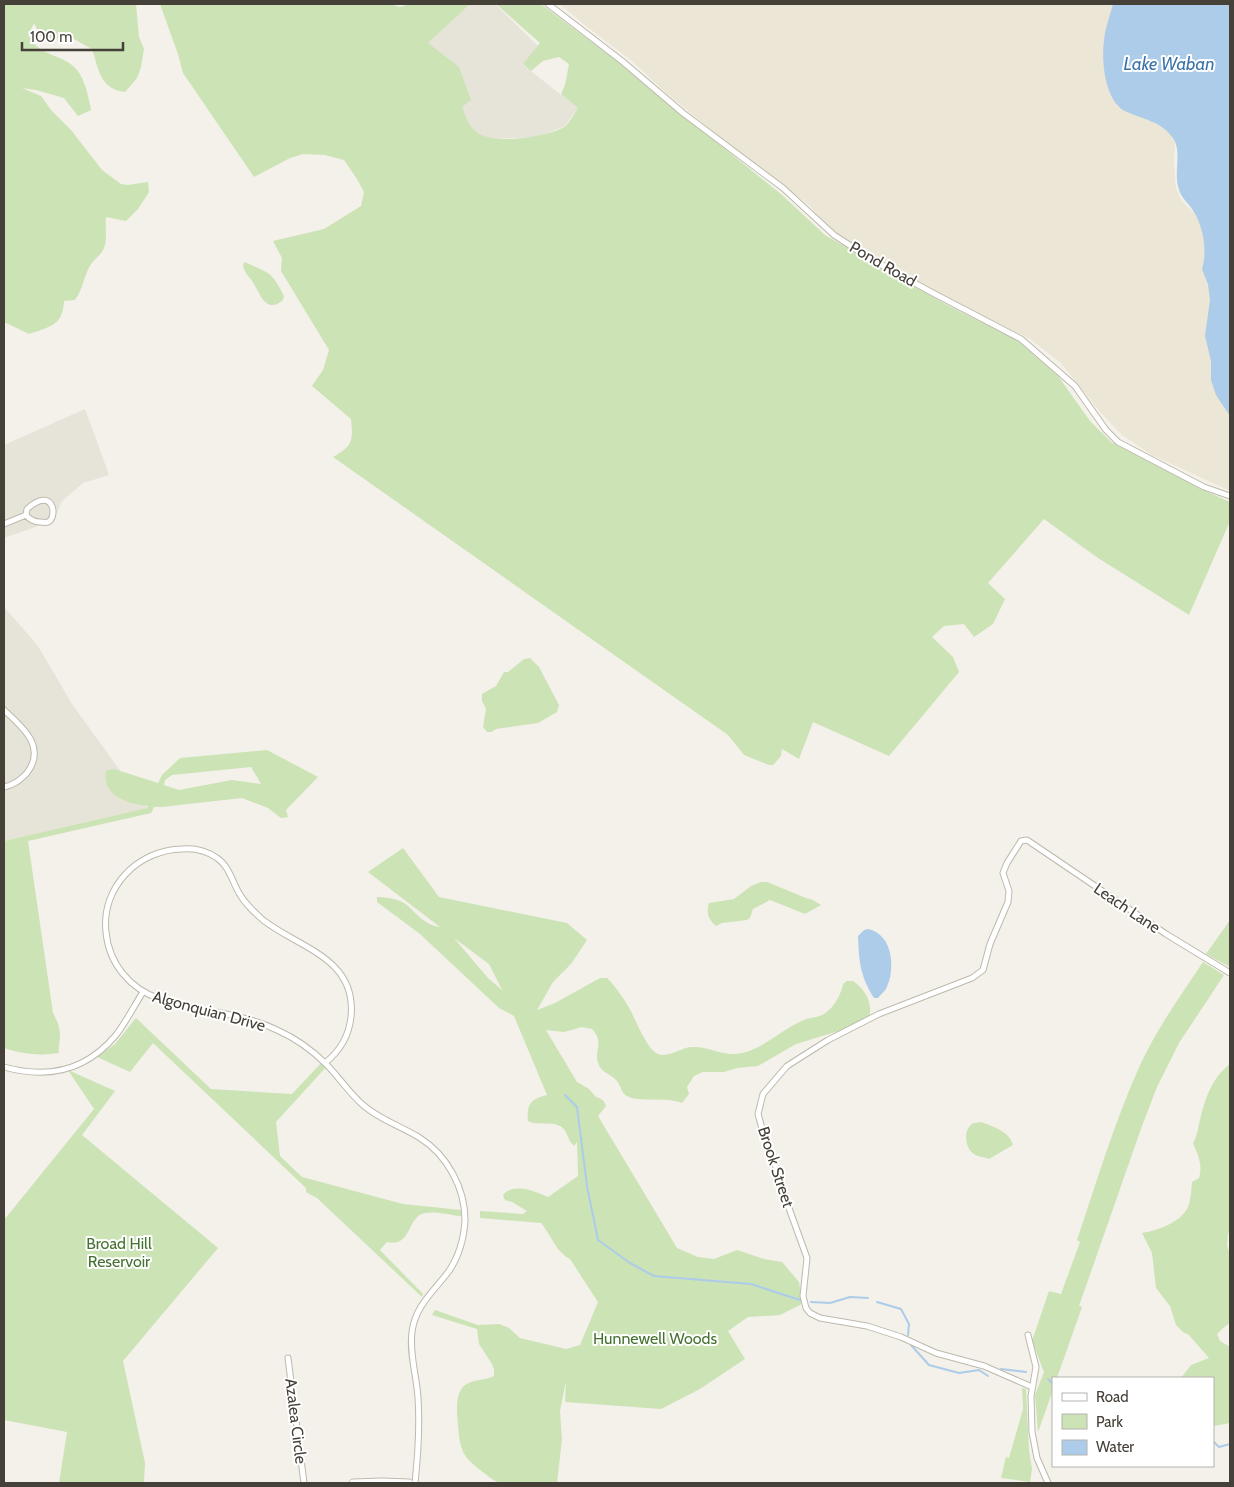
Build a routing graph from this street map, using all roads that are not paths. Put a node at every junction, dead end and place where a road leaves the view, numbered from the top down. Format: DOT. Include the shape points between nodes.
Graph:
graph roads {
  1 [pos="548,4"];
  2 [pos="1230,496"];
  3 [pos="26,515"];
  4 [pos="4,524"];
  5 [pos="4,710"];
  6 [pos="4,787"];
  7 [pos="1027,840"];
  8 [pos="1230,974"];
  9 [pos="143,992"];
  10 [pos="325,1063"];
  11 [pos="4,1067"];
  12 [pos="1028,1335"];
  13 [pos="288,1358"];
  14 [pos="1032,1387"];
  15 [pos="304,1483"];
  16 [pos="353,1483"];
  17 [pos="409,1483"];
  18 [pos="415,1483"];
  19 [pos="1048,1483"];
  1 -- 2 [label="street, Pond Road" via="683,113 783,188 834,235 1021,339 1075,386 1118,442 1204,487"];
  3 -- 3 [label="street" via="27,509 38,500 49,502 54,510 48,522 36,522"];
  3 -- 4 [label="street"];
  5 -- 6 [label="street" via="28,734 34,750 28,771 19,781"];
  7 -- 8 [label="street, Leach Lane"];
  7 -- 14 [label="street, Brook Street" via="1021,841 1003,873 1009,891 1008,902 983,970 972,978 879,1014 787,1066 763,1094 758,1114 808,1258 803,1296 810,1313 901,1337 936,1353 984,1366"];
  9 -- 10 [label="street, Algonquian Drive" via="168,1002 260,1022 293,1038"];
  9 -- 10 [label="street, Algonquian Drive" via="122,973 110,951 105,925 113,892 129,870 160,852 188,849 215,856 225,865 250,908 276,929 323,956 345,982 350,1000 349,1026 340,1048"];
  9 -- 11 [label="street" via="116,1034 86,1060 52,1072 26,1072"];
  10 -- 18 [label="street, Algonquian Drive" via="369,1110 384,1121 419,1137 445,1160 463,1202 464,1229 458,1255 422,1303 412,1331 419,1418"];
  12 -- 14 [label="street" via="1036,1361"];
  13 -- 15 [label="street, Azalea Circle"];
  14 -- 19 [label="street" via="1030,1417 1034,1446"];
  16 -- 17 [label="street"];
}
